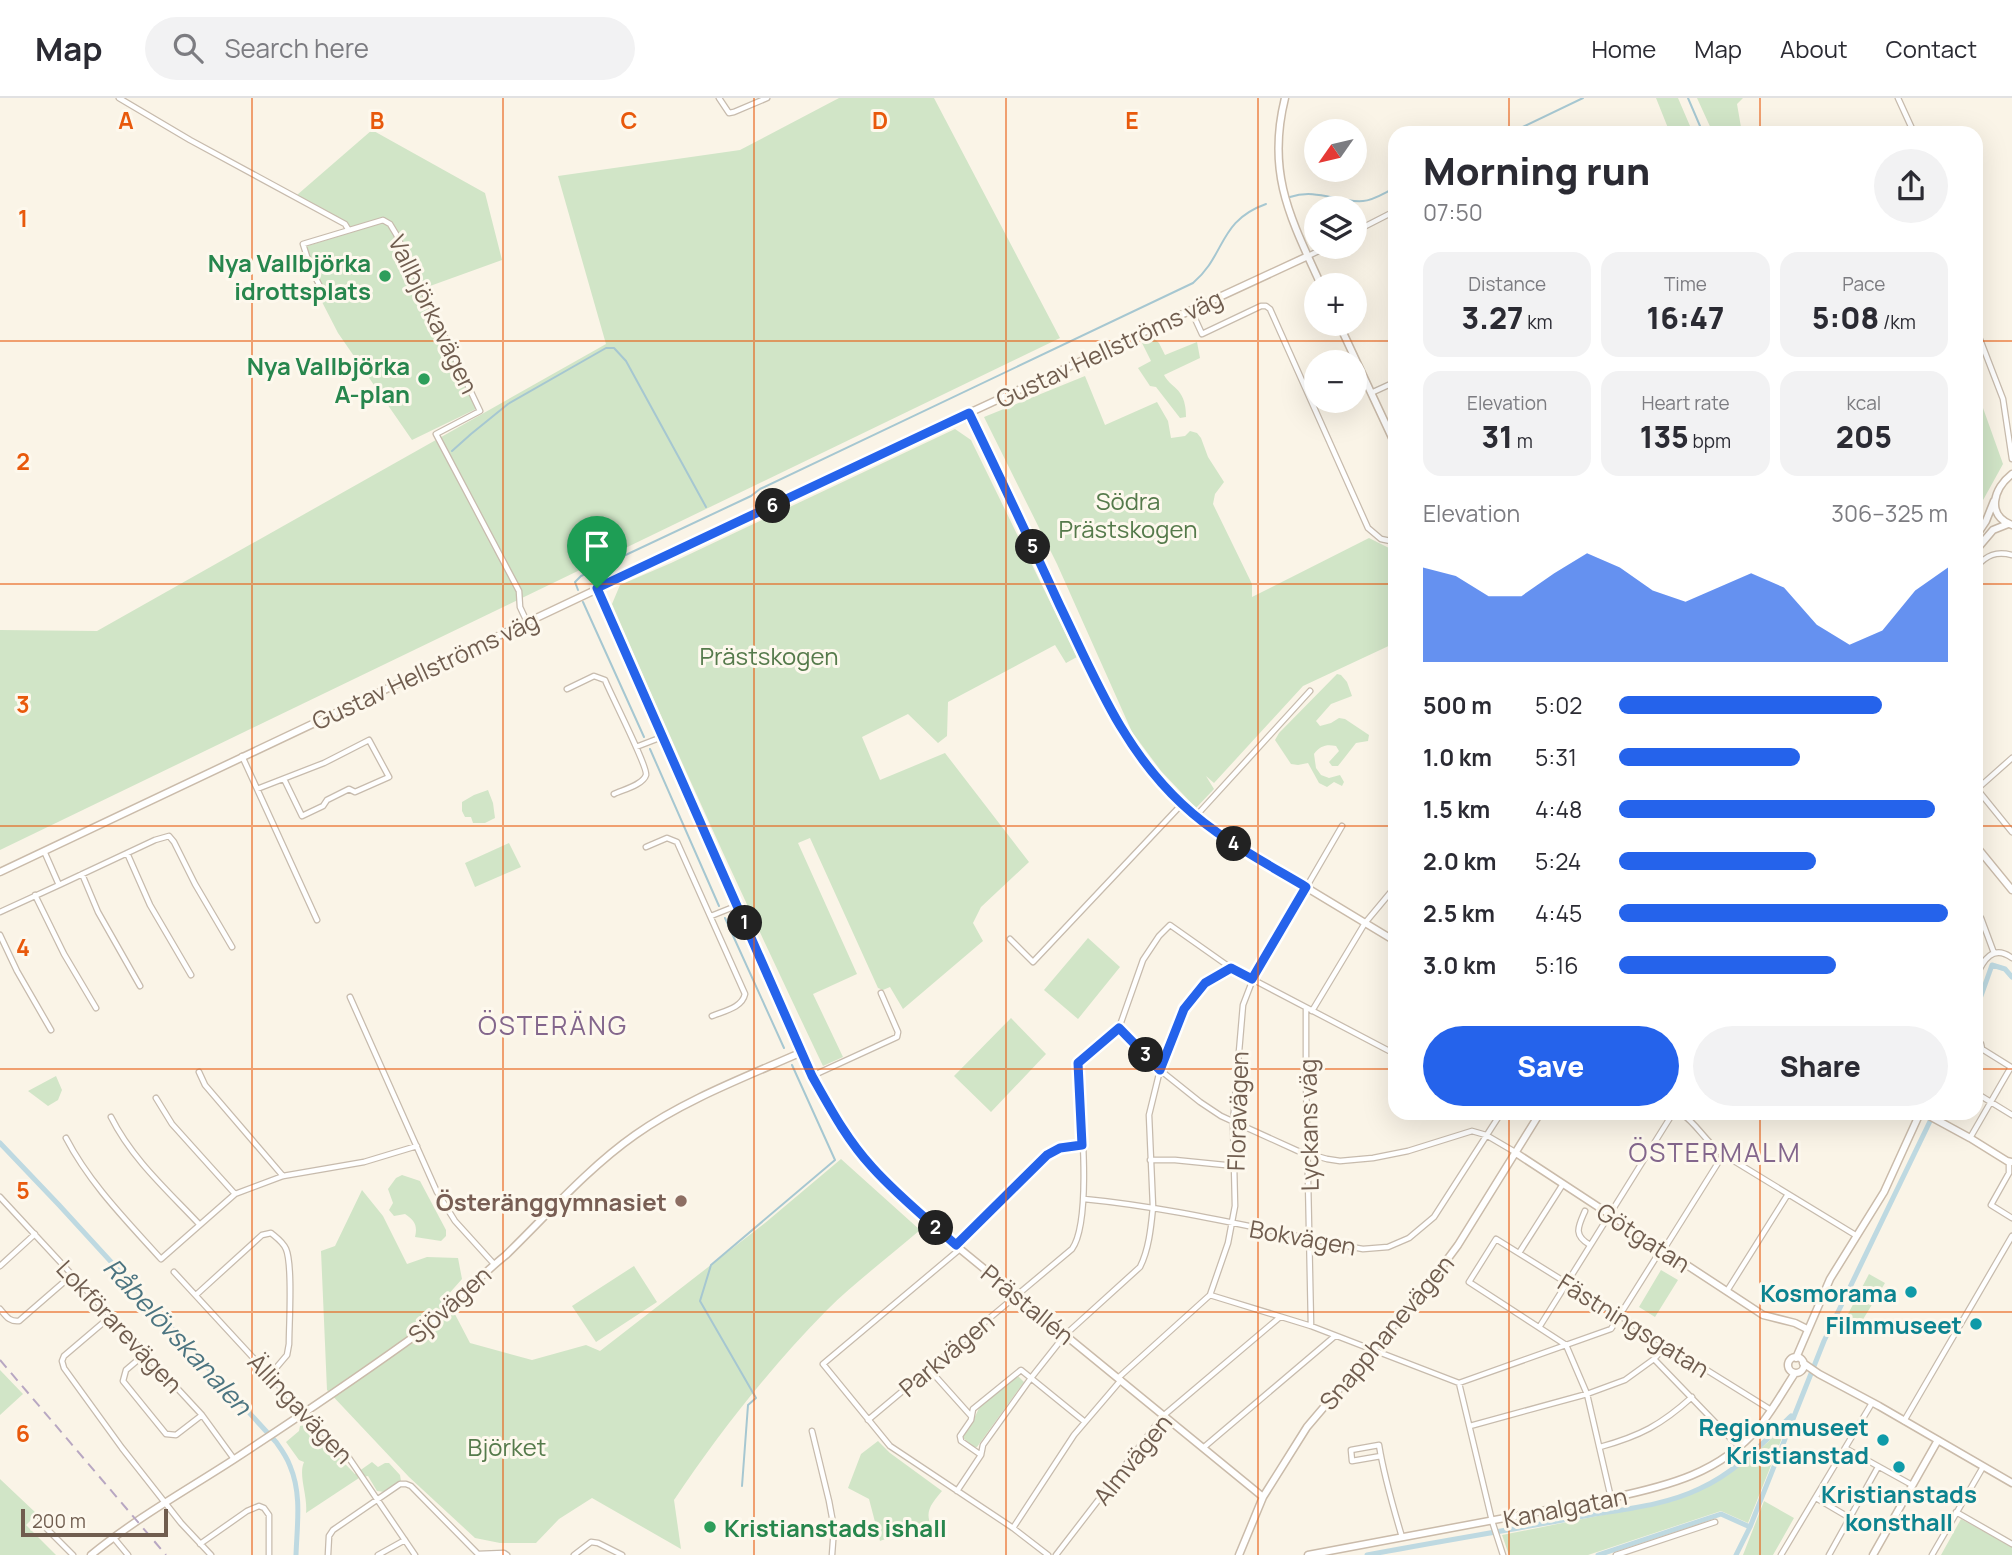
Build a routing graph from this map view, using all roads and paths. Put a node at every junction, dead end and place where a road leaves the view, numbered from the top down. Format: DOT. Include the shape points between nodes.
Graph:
graph roads {
  1 [pos="119,98"];
  2 [pos="719,98"];
  3 [pos="767,98"];
  4 [pos="1285,98"];
  5 [pos="1898,98"];
  6 [pos="1911,126"];
  7 [pos="1388,215"];
  8 [pos="1367,225"];
  9 [pos="348,229"];
  10 [pos="1304,247"];
  11 [pos="1304,258"];
  12 [pos="345,293"];
  13 [pos="1191,310"];
  14 [pos="1345,336"];
  15 [pos="1983,348"];
  16 [pos="1388,385"];
  17 [pos="1371,393"];
  18 [pos="969,413"];
  19 [pos="1388,429"];
  20 [pos="2012,450"];
  21 [pos="2012,458"];
  22 [pos="2012,474"];
  23 [pos="1995,499"];
  24 [pos="2011,524"];
  25 [pos="1983,526"];
  26 [pos="1388,540"];
  27 [pos="1983,542"];
  28 [pos="2012,555"];
  29 [pos="1983,559"];
  30 [pos="597,588"];
  31 [pos="527,622"];
  32 [pos="567,689"];
  33 [pos="1310,691"];
  34 [pos="663,737"];
  35 [pos="636,747"];
  36 [pos="242,756"];
  37 [pos="2012,758"];
  38 [pos="284,779"];
  39 [pos="1983,785"];
  40 [pos="257,789"];
  41 [pos="614,794"];
  42 [pos="1983,797"];
  43 [pos="1182,804"];
  44 [pos="1196,816"];
  45 [pos="1342,826"];
  46 [pos="2012,832"];
  47 [pos="646,847"];
  48 [pos="44,851"];
  49 [pos="127,853"];
  50 [pos="1983,855"];
  51 [pos="0,872"];
  52 [pos="82,874"];
  53 [pos="59,885"];
  54 [pos="1306,887"];
  55 [pos="2012,890"];
  56 [pos="35,895"];
  57 [pos="1388,895"];
  58 [pos="737,905"];
  59 [pos="0,912"];
  60 [pos="711,916"];
  61 [pos="317,920"];
  62 [pos="1364,923"];
  63 [pos="1983,923"];
  64 [pos="0,935"];
  65 [pos="1388,937"];
  66 [pos="1010,939"];
  67 [pos="232,947"];
  68 [pos="1994,953"];
  69 [pos="2012,958"];
  70 [pos="1983,963"];
  71 [pos="1231,968"];
  72 [pos="191,975"];
  73 [pos="1252,979"];
  74 [pos="140,986"];
  75 [pos="881,993"];
  76 [pos="350,997"];
  77 [pos="96,1008"];
  78 [pos="1309,1010"];
  79 [pos="712,1016"];
  80 [pos="1119,1028"];
  81 [pos="51,1030"];
  82 [pos="1388,1050"];
  83 [pos="1983,1050"];
  84 [pos="803,1052"];
  85 [pos="2011,1067"];
  86 [pos="1160,1070"];
  87 [pos="199,1072"];
  88 [pos="812,1076"];
  89 [pos="156,1098"];
  90 [pos="1983,1098"];
  91 [pos="1990,1102"];
  92 [pos="1983,1115"];
  93 [pos="2012,1115"];
  94 [pos="111,1117"];
  95 [pos="1496,1120"];
  96 [pos="1537,1120"];
  97 [pos="1669,1120"];
  98 [pos="1689,1120"];
  99 [pos="1926,1120"];
  100 [pos="1935,1120"];
  101 [pos="1980,1120"];
  102 [pos="1233,1122"];
  103 [pos="1486,1135"];
  104 [pos="66,1138"];
  105 [pos="1970,1139"];
  106 [pos="1082,1145"];
  107 [pos="417,1146"];
  108 [pos="1516,1153"];
  109 [pos="1308,1154"];
  110 [pos="1723,1155"];
  111 [pos="1150,1160"];
  112 [pos="2010,1162"];
  113 [pos="1235,1166"];
  114 [pos="284,1176"];
  115 [pos="1563,1184"];
  116 [pos="235,1194"];
  117 [pos="1788,1194"];
  118 [pos="0,1197"];
  119 [pos="1084,1199"];
  120 [pos="1153,1207"];
  121 [pos="1585,1211"];
  122 [pos="1608,1215"];
  123 [pos="2012,1218"];
  124 [pos="199,1224"];
  125 [pos="1232,1224"];
  126 [pos="35,1234"];
  127 [pos="1858,1236"];
  128 [pos="2012,1236"];
  129 [pos="1310,1239"];
  130 [pos="1590,1245"];
  131 [pos="958,1247"];
  132 [pos="1663,1249"];
  133 [pos="1519,1253"];
  134 [pos="494,1264"];
  135 [pos="0,1266"];
  136 [pos="174,1272"];
  137 [pos="72,1275"];
  138 [pos="1566,1283"];
  139 [pos="1727,1291"];
  140 [pos="1016,1294"];
  141 [pos="196,1295"];
  142 [pos="1210,1295"];
  143 [pos="0,1309"];
  144 [pos="111,1316"];
  145 [pos="1620,1316"];
  146 [pos="1280,1317"];
  147 [pos="1311,1326"];
  148 [pos="1540,1326"];
  149 [pos="1807,1329"];
  150 [pos="1065,1335"];
  151 [pos="1335,1336"];
  152 [pos="1566,1345"];
  153 [pos="1666,1346"];
  154 [pos="1373,1351"];
  155 [pos="146,1353"];
  156 [pos="1654,1359"];
  157 [pos="1800,1367"];
  158 [pos="929,1369"];
  159 [pos="270,1375"];
  160 [pos="1031,1378"];
  161 [pos="1119,1379"];
  162 [pos="1459,1383"];
  163 [pos="1587,1394"];
  164 [pos="1692,1397"];
  165 [pos="1872,1403"];
  166 [pos="1772,1410"];
  167 [pos="304,1413"];
  168 [pos="202,1415"];
  169 [pos="971,1416"];
  170 [pos="1163,1416"];
  171 [pos="868,1420"];
  172 [pos="1904,1421"];
  173 [pos="1085,1422"];
  174 [pos="1470,1426"];
  175 [pos="812,1431"];
  176 [pos="1938,1440"];
  177 [pos="1738,1446"];
  178 [pos="1600,1447"];
  179 [pos="1203,1448"];
  180 [pos="1845,1448"];
  181 [pos="981,1455"];
  182 [pos="1381,1456"];
  183 [pos="234,1459"];
  184 [pos="1878,1467"];
  185 [pos="1983,1467"];
  186 [pos="2012,1483"];
  187 [pos="1912,1485"];
  188 [pos="957,1491"];
  189 [pos="1263,1497"];
  190 [pos="1611,1498"];
  191 [pos="1815,1498"];
  192 [pos="379,1500"];
  193 [pos="165,1503"];
  194 [pos="1956,1512"];
  195 [pos="1850,1518"];
  196 [pos="39,1521"];
  197 [pos="1492,1521"];
  198 [pos="1715,1522"];
  199 [pos="1013,1528"];
  200 [pos="113,1537"];
  201 [pos="1402,1537"];
  202 [pos="405,1540"];
  203 [pos="1244,1540"];
  204 [pos="200,1544"];
  205 [pos="2012,1544"];
  206 [pos="477,1554"];
  207 [pos="73,1555"];
  208 [pos="91,1555"];
  209 [pos="128,1555"];
  210 [pos="211,1555"];
  211 [pos="268,1555"];
  212 [pos="328,1555"];
  213 [pos="377,1555"];
  214 [pos="415,1555"];
  215 [pos="507,1555"];
  216 [pos="574,1555"];
  217 [pos="622,1555"];
  218 [pos="832,1555"];
  219 [pos="1048,1555"];
  220 [pos="1056,1555"];
  221 [pos="1240,1555"];
  222 [pos="1247,1555"];
  223 [pos="1308,1555"];
  224 [pos="1503,1555"];
  225 [pos="1616,1555"];
  226 [pos="1781,1555"];
  227 [pos="1829,1555"];
  228 [pos="1873,1555"];
  229 [pos="1932,1555"];
  1 -- 9 [label="street"];
  2 -- 3 [label="street" via="729,113"];
  4 -- 10 [label="street" via="1278,132 1280,180"];
  5 -- 6 [label="street"];
  7 -- 8 [label="street"];
  9 -- 12 [label="street" via="303,244 324,294"];
  9 -- 31 [label="street, Vallbjörkavägen" via="383,220 390,224 480,411 436,434 519,591"];
  11 -- 13 [label="street, Gustav Hellströms väg"];
  13 -- 18 [label="street, Gustav Hellströms väg"];
  13 -- 26 [label="street" via="1202,334 1261,306 1270,309 1368,528"];
  14 -- 17 [label="street"];
  15 -- 20 [label="street" via="2003,399"];
  16 -- 17 [label="street"];
  17 -- 19 [label="street"];
  18 -- 30 [label="street, Gustav Hellströms väg"];
  18 -- 43 [label="street" via="1110,711 1145,765"];
  20 -- 21 [label="street"];
  22 -- 23 [label="street"];
  23 -- 24 [label="street" via="1997,512"];
  23 -- 25 [label="street"];
  24 -- 27 [label="street" via="1993,530"];
  28 -- 29 [label="street" via="1996,553"];
  30 -- 31 [label="street, Gustav Hellströms väg"];
  30 -- 34 [label="street, Prästallén"];
  31 -- 36 [label="street, Gustav Hellströms väg"];
  32 -- 35 [label="street" via="594,676 604,680"];
  33 -- 44 [label="street"];
  34 -- 35 [label="street"];
  34 -- 58 [label="street, Prästallén"];
  35 -- 41 [label="street" via="645,777"];
  36 -- 40 [label="street"];
  36 -- 48 [label="street, Gustav Hellströms väg"];
  37 -- 39 [label="street"];
  38 -- 38 [label="street" via="369,740 389,777 355,792 349,789 302,816"];
  38 -- 40 [label="street"];
  40 -- 61 [label="street"];
  42 -- 46 [label="street"];
  43 -- 44 [label="street"];
  43 -- 66 [label="street" via="1033,962"];
  44 -- 54 [label="street"];
  45 -- 54 [label="street, Floravägen"];
  47 -- 60 [label="street" via="667,838 677,842"];
  48 -- 51 [label="street, Gustav Hellströms väg"];
  48 -- 53 [label="street"];
  49 -- 52 [label="street"];
  49 -- 67 [label="street" via="166,836 172,838"];
  49 -- 72 [label="street" via="150,905"];
  50 -- 55 [label="street"];
  52 -- 53 [label="street"];
  52 -- 74 [label="street"];
  53 -- 56 [label="street"];
  54 -- 62 [label="street"];
  54 -- 73 [label="street, Floravägen"];
  56 -- 59 [label="street"];
  56 -- 77 [label="street"];
  57 -- 62 [label="street"];
  58 -- 60 [label="street"];
  58 -- 84 [label="street, Prästallén"];
  60 -- 79 [label="street" via="745,994 739,1005"];
  62 -- 65 [label="street"];
  62 -- 78 [label="street"];
  63 -- 68 [label="street"];
  64 -- 81 [label="street"];
  68 -- 69 [label="street"];
  68 -- 70 [label="street"];
  71 -- 73 [label="street"];
  71 -- 80 [label="street" via="1170,925 1143,960"];
  71 -- 86 [label="street" via="1205,983 1184,1009"];
  73 -- 78 [label="street"];
  73 -- 102 [label="street, Floravägen" via="1243,1005"];
  75 -- 88 [label="street" via="897,1037"];
  76 -- 107 [label="street"];
  78 -- 82 [label="street"];
  78 -- 109 [label="street, Lyckans väg"];
  80 -- 86 [label="street"];
  80 -- 106 [label="street, Parkvägen" via="1078,1063"];
  83 -- 85 [label="street"];
  84 -- 88 [label="street, Prästallén"];
  84 -- 134 [label="street, Sjövägen" via="690,1103 635,1135"];
  85 -- 91 [label="street"];
  86 -- 102 [label="street"];
  86 -- 111 [label="street" via="1149,1115"];
  87 -- 114 [label="street" via="205,1085"];
  88 -- 131 [label="street, Prästallén" via="868,1163"];
  89 -- 116 [label="street" via="172,1124"];
  90 -- 91 [label="street"];
  91 -- 92 [label="street"];
  91 -- 93 [label="street"];
  94 -- 124 [label="street" via="143,1165"];
  95 -- 103 [label="street, Bokvägen"];
  96 -- 108 [label="street, Snapphanevägen"];
  97 -- 122 [label="street"];
  98 -- 110 [label="street"];
  99 -- 127 [label="street"];
  100 -- 105 [label="street"];
  101 -- 105 [label="street"];
  102 -- 109 [label="street"];
  102 -- 113 [label="street, Floravägen"];
  103 -- 108 [label="street, Götgatan"];
  103 -- 109 [label="street" via="1472,1131 1373,1158 1340,1161"];
  103 -- 129 [label="street, Bokvägen" via="1434,1217 1409,1238 1388,1247 1363,1249"];
  104 -- 124 [label="street" via="96,1188 161,1259"];
  105 -- 112 [label="street"];
  106 -- 119 [label="street, Parkvägen"];
  106 -- 131 [label="street" via="1047,1155"];
  107 -- 114 [label="street" via="364,1162"];
  107 -- 134 [label="street" via="454,1221"];
  108 -- 115 [label="street, Götgatan"];
  108 -- 154 [label="street, Snapphanevägen" via="1458,1245"];
  109 -- 129 [label="street, Lyckans väg"];
  110 -- 117 [label="street"];
  110 -- 132 [label="street"];
  111 -- 113 [label="street"];
  111 -- 120 [label="street"];
  112 -- 123 [label="street" via="2010,1173 1991,1205"];
  113 -- 125 [label="street, Floravägen"];
  114 -- 116 [label="street"];
  115 -- 122 [label="street, Götgatan"];
  115 -- 133 [label="street"];
  116 -- 124 [label="street"];
  117 -- 127 [label="street"];
  117 -- 139 [label="street"];
  118 -- 126 [label="street, Lokförarevägen"];
  119 -- 120 [label="street, Bokvägen"];
  119 -- 140 [label="street, Parkvägen" via="1079,1237 1072,1249"];
  120 -- 125 [label="street, Bokvägen"];
  120 -- 150 [label="street" via="1140,1267"];
  121 -- 130 [label="street" via="1578,1232"];
  122 -- 130 [label="street"];
  122 -- 132 [label="street, Götgatan"];
  125 -- 129 [label="street, Bokvägen"];
  125 -- 142 [label="street, Floravägen"];
  126 -- 135 [label="street"];
  126 -- 137 [label="street, Lokförarevägen"];
  127 -- 149 [label="street" via="1830,1279"];
  128 -- 172 [label="street"];
  129 -- 147 [label="street, Lyckans väg"];
  130 -- 138 [label="street"];
  131 -- 140 [label="street, Prästallén"];
  131 -- 171 [label="street" via="822,1364"];
  132 -- 139 [label="street, Götgatan"];
  132 -- 145 [label="street"];
  133 -- 138 [label="street, Fästningsgatan"];
  133 -- 148 [label="street, Fästningsgatan" via="1496,1239 1469,1282"];
  134 -- 167 [label="street, Sjövägen" via="428,1326"];
  136 -- 141 [label="street, Ällingavägen"];
  137 -- 143 [label="street" via="19,1321 13,1322"];
  137 -- 144 [label="street, Lokförarevägen"];
  138 -- 145 [label="street, Fästningsgatan"];
  138 -- 148 [label="street"];
  139 -- 149 [label="street, Götgatan" via="1767,1317"];
  140 -- 150 [label="street, Prästallén"];
  140 -- 158 [label="street, Parkvägen"];
  141 -- 159 [label="street, Ällingavägen"];
  141 -- 159 [label="street" via="261,1235 271,1233 280,1240 289,1264 289,1344"];
  142 -- 146 [label="street"];
  142 -- 161 [label="street"];
  144 -- 155 [label="street, Lokförarevägen"];
  144 -- 193 [label="street" via="64,1356 64,1368"];
  145 -- 152 [label="street" via="1611,1329"];
  145 -- 153 [label="street, Fästningsgatan"];
  146 -- 147 [label="street"];
  146 -- 170 [label="street, Almvägen"];
  147 -- 151 [label="street"];
  148 -- 152 [label="street"];
  149 -- 157 [label="street"];
  150 -- 160 [label="street"];
  150 -- 161 [label="street, Prästallén"];
  151 -- 154 [label="street"];
  151 -- 179 [label="street"];
  152 -- 162 [label="street"];
  152 -- 163 [label="street"];
  153 -- 156 [label="street"];
  153 -- 166 [label="street, Fästningsgatan"];
  154 -- 162 [label="street"];
  154 -- 189 [label="street, Snapphanevägen" via="1307,1427"];
  155 -- 168 [label="street, Lokförarevägen"];
  155 -- 168 [label="street" via="126,1370 124,1381 166,1434 176,1435"];
  156 -- 163 [label="street" via="1625,1380"];
  156 -- 164 [label="street"];
  157 -- 165 [label="street"];
  157 -- 166 [label="street, Kanalgatan"];
  158 -- 169 [label="street"];
  158 -- 171 [label="street, Parkvägen"];
  159 -- 167 [label="street, Ällingavägen"];
  160 -- 169 [label="street" via="1021,1370 973,1409"];
  160 -- 173 [label="street"];
  160 -- 181 [label="street" via="983,1445"];
  161 -- 170 [label="street, Prästallén"];
  161 -- 173 [label="street"];
  162 -- 174 [label="street"];
  163 -- 174 [label="street"];
  163 -- 178 [label="street"];
  164 -- 177 [label="street"];
  164 -- 178 [label="street" via="1660,1424"];
  165 -- 172 [label="street"];
  165 -- 180 [label="street"];
  166 -- 177 [label="street, Kanalgatan"];
  167 -- 183 [label="street, Sjövägen"];
  167 -- 192 [label="street, Ällingavägen" via="349,1458"];
  168 -- 183 [label="street, Lokförarevägen"];
  169 -- 181 [label="street" via="959,1439"];
  170 -- 179 [label="street, Prästallén"];
  170 -- 220 [label="street, Almvägen"];
  171 -- 188 [label="street" via="890,1446"];
  172 -- 176 [label="street"];
  173 -- 199 [label="street"];
  174 -- 197 [label="street"];
  175 -- 218 [label="street" via="834,1528"];
  176 -- 185 [label="street"];
  176 -- 187 [label="street"];
  177 -- 190 [label="street, Kanalgatan" via="1689,1478"];
  178 -- 190 [label="street"];
  179 -- 189 [label="street, Prästallén"];
  180 -- 184 [label="street"];
  180 -- 191 [label="street"];
  181 -- 188 [label="street"];
  182 -- 182 [label="street" via="1379,1445 1351,1450 1352,1461"];
  182 -- 201 [label="street"];
  183 -- 193 [label="street, Sjövägen"];
  184 -- 187 [label="street"];
  184 -- 195 [label="street"];
  185 -- 186 [label="street"];
  185 -- 194 [label="street"];
  187 -- 228 [label="street"];
  188 -- 199 [label="street"];
  189 -- 203 [label="street, Snapphanevägen"];
  190 -- 197 [label="street, Kanalgatan"];
  191 -- 195 [label="street"];
  191 -- 226 [label="street"];
  192 -- 202 [label="street, Ällingavägen"];
  192 -- 206 [label="street" via="400,1484 411,1486"];
  192 -- 212 [label="street" via="333,1530"];
  193 -- 200 [label="street, Sjövägen"];
  193 -- 204 [label="street"];
  194 -- 205 [label="street"];
  194 -- 229 [label="street"];
  195 -- 227 [label="street"];
  196 -- 207 [label="street"];
  197 -- 201 [label="street, Kanalgatan"];
  197 -- 224 [label="street"];
  198 -- 225 [label="street"];
  199 -- 219 [label="street"];
  200 -- 208 [label="street, Sjövägen"];
  200 -- 209 [label="street"];
  201 -- 223 [label="street, Kanalgatan"];
  202 -- 213 [label="street"];
  202 -- 214 [label="street, Ällingavägen"];
  203 -- 221 [label="street, Snapphanevägen"];
  203 -- 222 [label="street"];
  204 -- 210 [label="street"];
  204 -- 211 [label="street" via="259,1506 269,1515"];
  206 -- 215 [label="street"];
  216 -- 217 [label="street" via="591,1542"];
}
